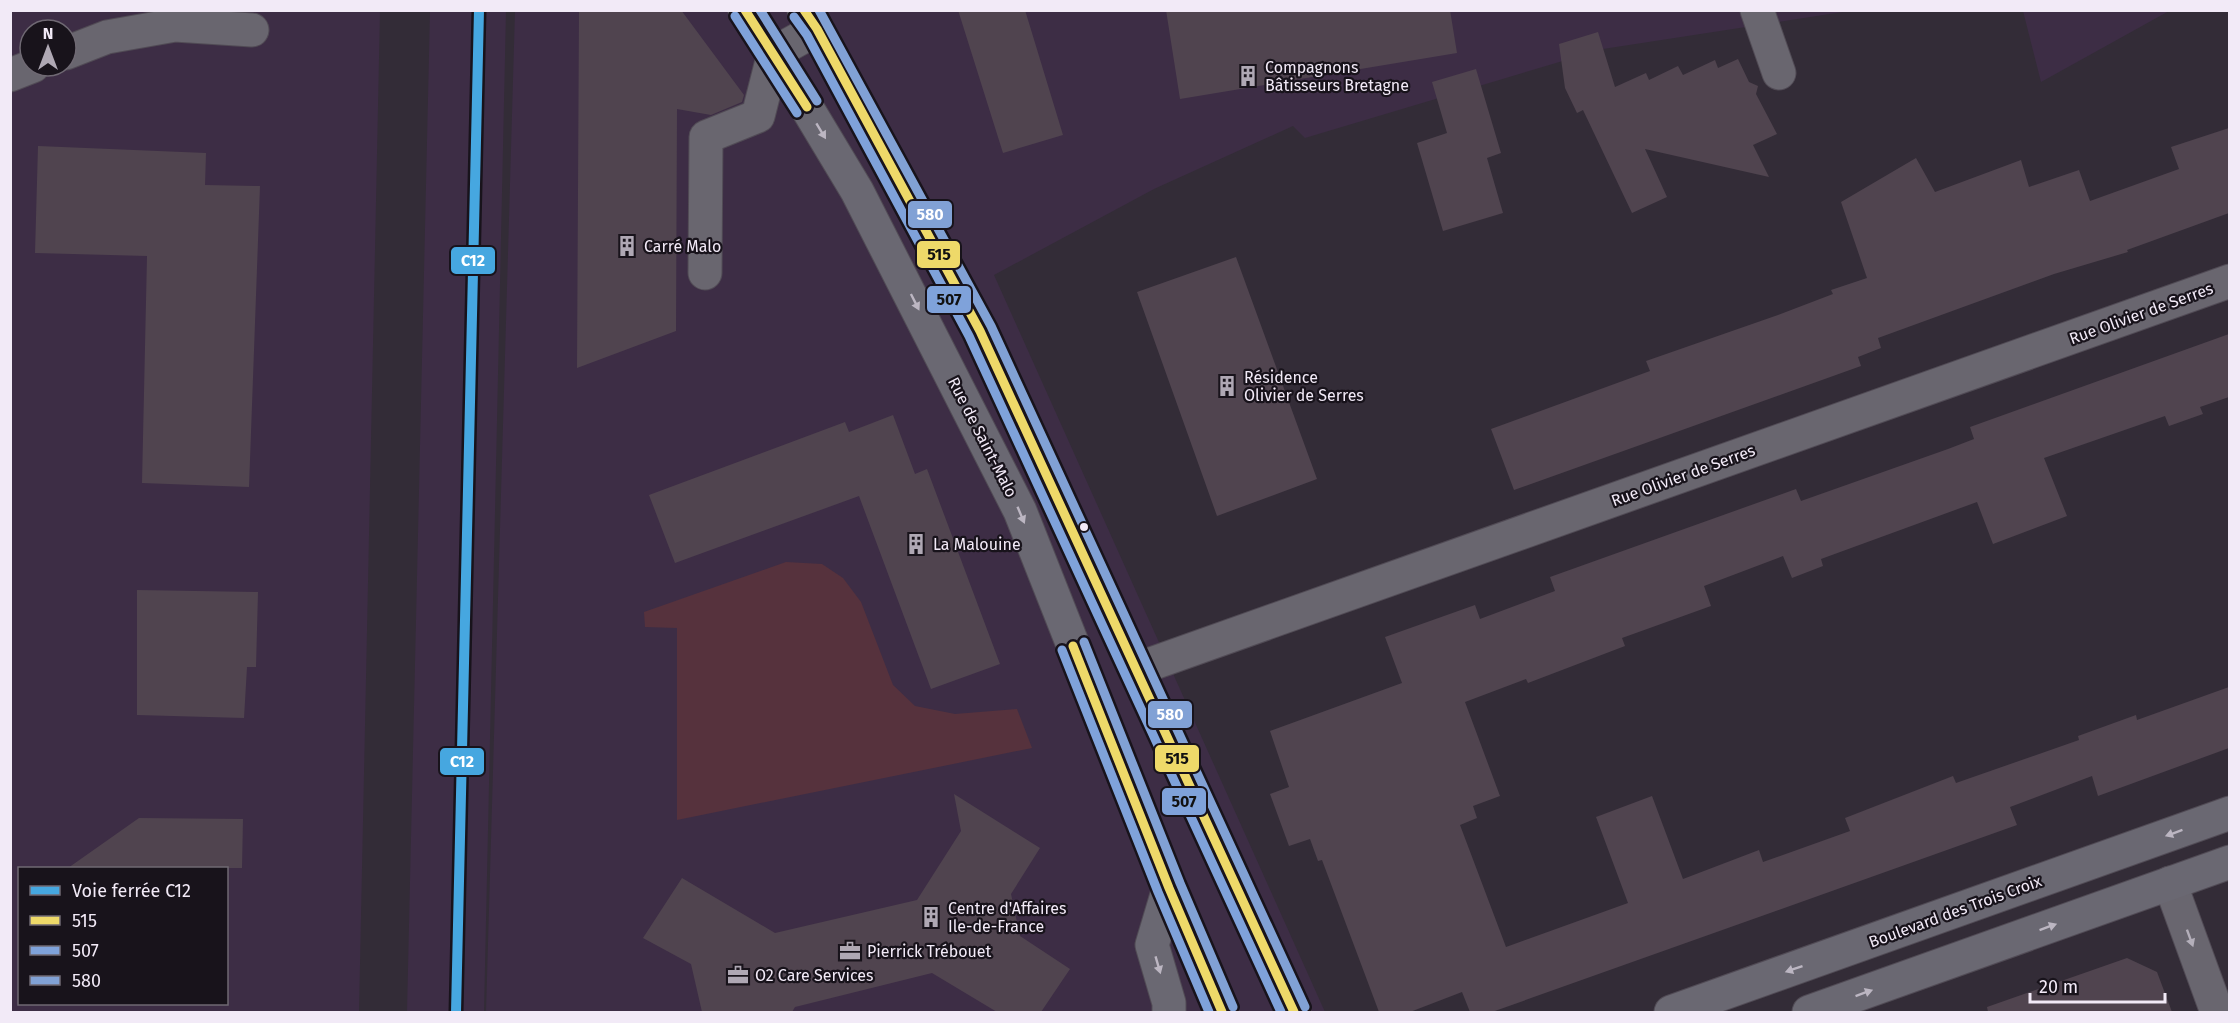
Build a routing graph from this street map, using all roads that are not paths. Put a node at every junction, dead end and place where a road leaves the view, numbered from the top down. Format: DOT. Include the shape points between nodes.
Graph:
graph roads {
  1 [pos="745,10"];
  2 [pos="1757,10"];
  3 [pos="810,20"];
  4 [pos="252,30"];
  5 [pos="78,48"];
  6 [pos="774,53"];
  7 [pos="1779,73"];
  8 [pos="895,172"];
  9 [pos="857,190"];
  10 [pos="705,273"];
  11 [pos="2229,281"];
  12 [pos="1137,669"];
  13 [pos="2229,813"];
  14 [pos="2229,862"];
  15 [pos="2170,883"];
  16 [pos="1169,888"];
  17 [pos="1675,1011"];
  18 [pos="1169,1012"];
  19 [pos="1222,1012"];
  20 [pos="1294,1012"];
  21 [pos="1809,1012"];
  22 [pos="2217,1012"];
  1 -- 6 [label="main road, Rue de Saint-Malo"];
  2 -- 7 [label="street"];
  3 -- 6 [label="street"];
  3 -- 8 [label="main road"];
  4 -- 5 [label="street" via="175,25 107,37"];
  6 -- 9 [label="main road, Rue de Saint-Malo, one-way"];
  6 -- 10 [label="street" via="758,116 706,137"];
  8 -- 9 [label="main road"];
  8 -- 12 [label="main road" via="980,331"];
  9 -- 16 [label="main road, Rue de Saint-Malo, one-way" via="1020,511"];
  11 -- 12 [label="street, Rue Olivier de Serres"];
  12 -- 20 [label="main road"];
  13 -- 17 [label="main road, Boulevard des Trois Croix, one-way"];
  14 -- 15 [label="main road"];
  21 -- 15 [label="main road, one-way"];
  15 -- 22 [label="street, one-way"];
  16 -- 18 [label="main road, one-way" via="1152,945"];
  16 -- 19 [label="main road, Rue de Saint-Malo"];
}
